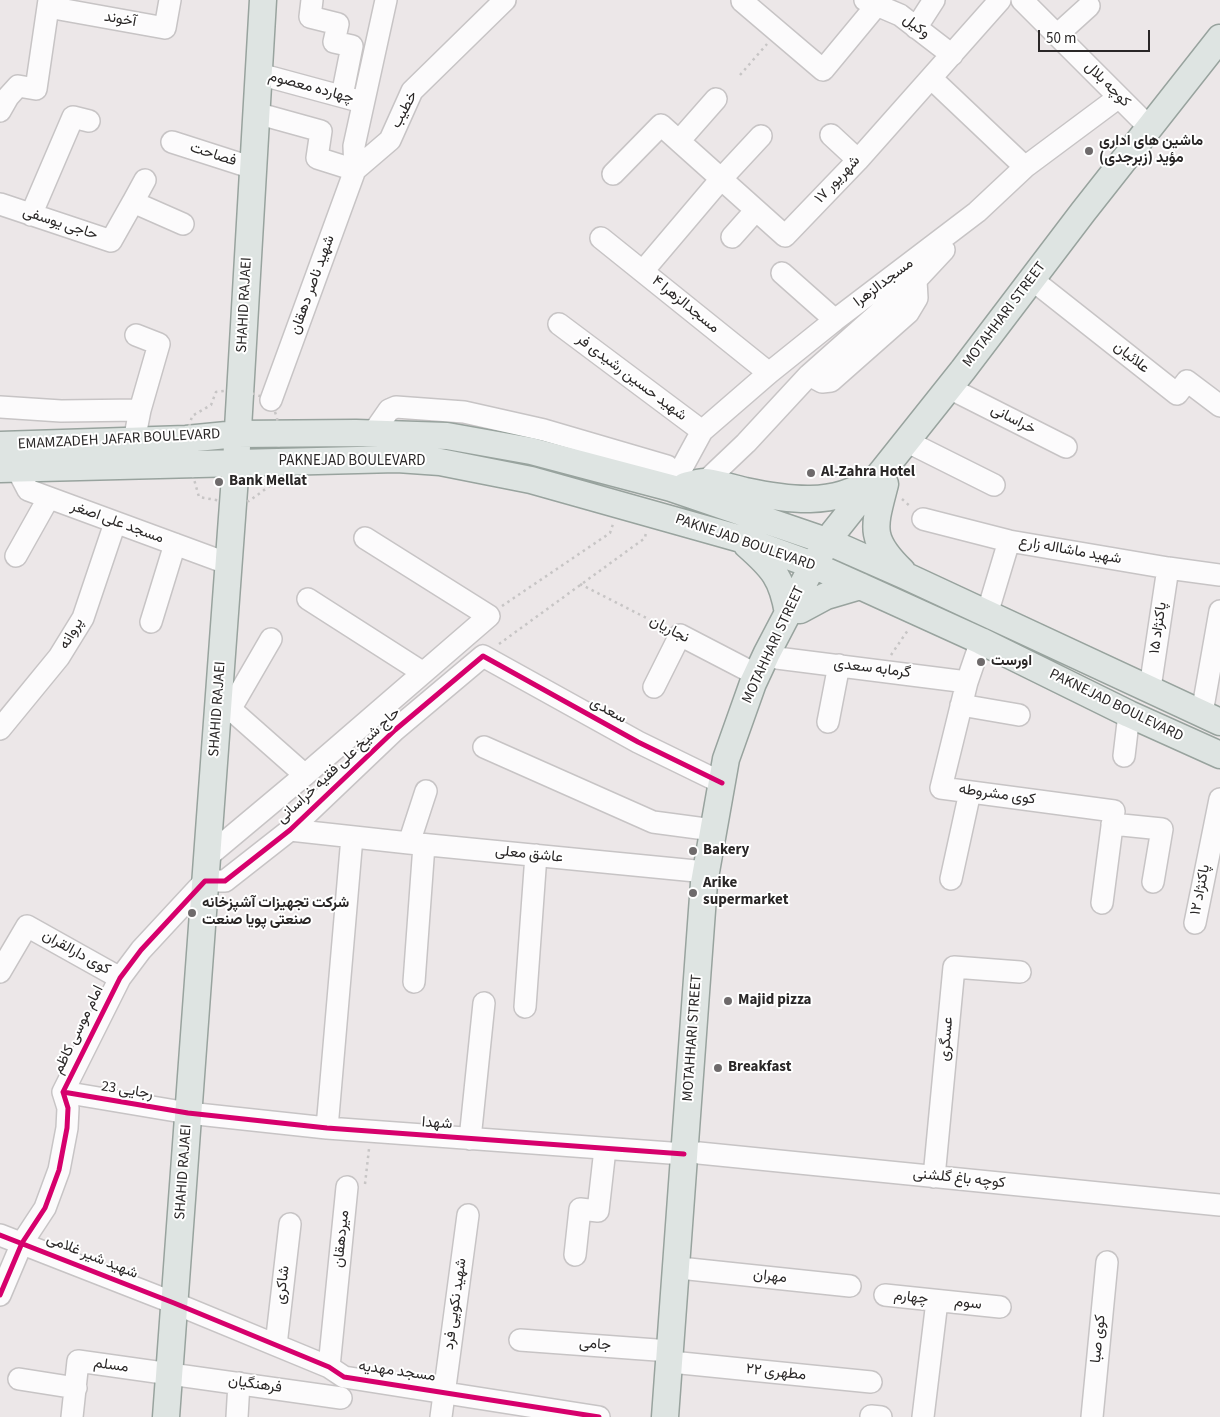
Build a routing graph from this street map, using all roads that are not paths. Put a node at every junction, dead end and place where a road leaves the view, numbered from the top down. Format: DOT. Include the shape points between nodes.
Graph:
graph roads {
  1 [pos="170,0"];
  2 [pos="263,0"];
  3 [pos="312,0"];
  4 [pos="386,0"];
  5 [pos="505,0"];
  6 [pos="743,0"];
  7 [pos="934,0"];
  8 [pos="1022,0"];
  9 [pos="871,3"];
  10 [pos="992,3"];
  11 [pos="48,4"];
  12 [pos="1089,6"];
  13 [pos="916,28"];
  14 [pos="1057,35"];
  15 [pos="1220,38"];
  16 [pos="1220,52"];
  17 [pos="952,55"];
  18 [pos="259,74"];
  19 [pos="931,78"];
  20 [pos="342,96"];
  21 [pos="1119,97"];
  22 [pos="716,99"];
  23 [pos="363,102"];
  24 [pos="1,107"];
  25 [pos="256,113"];
  26 [pos="88,121"];
  27 [pos="1149,127"];
  28 [pos="831,135"];
  29 [pos="761,136"];
  30 [pos="679,141"];
  31 [pos="172,142"];
  32 [pos="858,160"];
  33 [pos="1025,167"];
  34 [pos="253,168"];
  35 [pos="355,170"];
  36 [pos="613,174"];
  37 [pos="721,179"];
  38 [pos="145,180"];
  39 [pos="133,202"];
  40 [pos="0,204"];
  41 [pos="756,210"];
  42 [pos="977,212"];
  43 [pos="31,215"];
  44 [pos="184,224"];
  45 [pos="732,237"];
  46 [pos="601,238"];
  47 [pos="644,271"];
  48 [pos="782,273"];
  49 [pos="1039,285"];
  50 [pos="835,320"];
  51 [pos="559,324"];
  52 [pos="136,336"];
  53 [pos="769,373"];
  54 [pos="240,389"];
  55 [pos="959,392"];
  56 [pos="271,400"];
  57 [pos="1220,406"];
  58 [pos="0,407"];
  59 [pos="140,410"];
  60 [pos="61,411"];
  61 [pos="702,431"];
  62 [pos="291,433"];
  63 [pos="237,434"];
  64 [pos="176,439"];
  65 [pos="134,440"];
  66 [pos="60,443"];
  67 [pos="0,445"];
  68 [pos="916,446"];
  69 [pos="1066,447"];
  70 [pos="236,463"];
  71 [pos="267,463"];
  72 [pos="197,464"];
  73 [pos="167,465"];
  74 [pos="9,469"];
  75 [pos="885,477"];
  76 [pos="706,481"];
  77 [pos="994,485"];
  78 [pos="671,488"];
  79 [pos="48,499"];
  80 [pos="233,503"];
  81 [pos="923,518"];
  82 [pos="115,523"];
  83 [pos="365,538"];
  84 [pos="741,539"];
  85 [pos="1009,541"];
  86 [pos="175,544"];
  87 [pos="834,545"];
  88 [pos="16,556"];
  89 [pos="229,564"];
  90 [pos="818,568"];
  91 [pos="1168,568"];
  92 [pos="1220,574"];
  93 [pos="906,576"];
  94 [pos="860,586"];
  95 [pos="308,599"];
  96 [pos="794,611"];
  97 [pos="1220,611"];
  98 [pos="986,614"];
  99 [pos="151,622"];
  100 [pos="271,639"];
  101 [pos="981,641"];
  102 [pos="483,656"];
  103 [pos="777,658"];
  104 [pos="840,665"];
  105 [pos="422,672"];
  106 [pos="757,675"];
  107 [pos="967,682"];
  108 [pos="654,687"];
  109 [pos="1150,688"];
  110 [pos="225,703"];
  111 [pos="961,705"];
  112 [pos="1201,713"];
  113 [pos="1129,714"];
  114 [pos="1020,715"];
  115 [pos="828,722"];
  116 [pos="1,727"];
  117 [pos="1170,732"];
  118 [pos="484,747"];
  119 [pos="1124,756"];
  120 [pos="1220,756"];
  121 [pos="305,775"];
  122 [pos="722,783"];
  123 [pos="426,791"];
  124 [pos="970,792"];
  125 [pos="1220,799"];
  126 [pos="1113,817"];
  127 [pos="290,830"];
  128 [pos="713,830"];
  129 [pos="352,837"];
  130 [pos="417,844"];
  131 [pos="536,856"];
  132 [pos="206,869"];
  133 [pos="706,872"];
  134 [pos="1212,874"];
  135 [pos="952,879"];
  136 [pos="1153,882"];
  137 [pos="1102,902"];
  138 [pos="1194,923"];
  139 [pos="0,972"];
  140 [pos="1020,972"];
  141 [pos="120,978"];
  142 [pos="414,982"];
  143 [pos="484,1003"];
  144 [pos="525,1007"];
  145 [pos="63,1092"];
  146 [pos="188,1113"];
  147 [pos="327,1128"];
  148 [pos="470,1139"];
  149 [pos="605,1148"];
  150 [pos="692,1154"];
  151 [pos="934,1177"];
  152 [pos="347,1186"];
  153 [pos="1220,1205"];
  154 [pos="468,1215"];
  155 [pos="290,1224"];
  156 [pos="0,1235"];
  157 [pos="22,1243"];
  158 [pos="575,1255"];
  159 [pos="1107,1262"];
  160 [pos="689,1269"];
  161 [pos="850,1286"];
  162 [pos="0,1295"];
  163 [pos="884,1295"];
  164 [pos="937,1301"];
  165 [pos="174,1303"];
  166 [pos="1000,1307"];
  167 [pos="520,1340"];
  168 [pos="276,1345"];
  169 [pos="676,1357"];
  170 [pos="336,1372"];
  171 [pos="169,1373"];
  172 [pos="19,1379"];
  173 [pos="871,1382"];
  174 [pos="240,1383"];
  175 [pos="76,1388"];
  176 [pos="444,1392"];
  177 [pos="340,1408"];
  178 [pos="72,1417"];
  179 [pos="166,1417"];
  180 [pos="237,1417"];
  181 [pos="441,1417"];
  182 [pos="599,1417"];
  183 [pos="665,1417"];
  184 [pos="677,1417"];
  185 [pos="923,1417"];
  186 [pos="1092,1417"];
  1 -- 11 [label="street, آخوند" via="165,28"];
  2 -- 18 [label="main road, SHAHID RAJAEI"];
  3 -- 20 [label="street" via="310,17 338,24 334,42 352,46"];
  4 -- 23 [label="street"];
  5 -- 35 [label="street, خطیب" via="412,91 390,140"];
  6 -- 9 [label="street, وکیل" via="823,70"];
  7 -- 13 [label="street"];
  8 -- 14 [label="street, کوچه بلال"];
  9 -- 13 [label="street, وکیل" via="900,15"];
  10 -- 17 [label="street, ۱۷ شهریور"];
  11 -- 24 [label="street" via="36,89 18,86"];
  12 -- 14 [label="street"];
  13 -- 17 [label="street, وکیل"];
  14 -- 21 [label="street, کوچه بلال"];
  15 -- 27 [label="main road, MOTAHHARI STREET"];
  16 -- 49 [label="main road, MOTAHHARI STREET"];
  17 -- 19 [label="street, ۱۷ شهریور"];
  18 -- 20 [label="street, چهارده معصوم"];
  18 -- 25 [label="main road, SHAHID RAJAEI"];
  19 -- 32 [label="street, ۱۷ شهریور"];
  19 -- 33 [label="street"];
  20 -- 23 [label="street, چهارده معصوم"];
  21 -- 27 [label="street, کوچه بلال"];
  21 -- 33 [label="street, مسجدالزهرا"];
  22 -- 30 [label="street"];
  23 -- 35 [label="street" via="354,146"];
  25 -- 34 [label="main road, SHAHID RAJAEI"];
  25 -- 35 [label="street" via="321,131 317,158"];
  26 -- 43 [label="street" via="73,118"];
  27 -- 75 [label="main road, MOTAHHARI STREET"];
  28 -- 32 [label="street"];
  29 -- 37 [label="street"];
  30 -- 36 [label="street, ۱۷ شهریور" via="662,125"];
  30 -- 37 [label="street, ۱۷ شهریور"];
  31 -- 34 [label="street, فصاحت"];
  32 -- 41 [label="street, ۱۷ شهریور" via="785,236"];
  33 -- 42 [label="street, مسجدالزهرا"];
  34 -- 54 [label="main road, SHAHID RAJAEI"];
  35 -- 56 [label="street, شهید ناصر دهقان"];
  37 -- 41 [label="street, ۱۷ شهریور"];
  37 -- 47 [label="street"];
  38 -- 39 [label="street"];
  39 -- 43 [label="street, حاجی یوسفی" via="111,241"];
  39 -- 44 [label="street"];
  40 -- 43 [label="street, حاجی یوسفی"];
  41 -- 45 [label="street"];
  42 -- 50 [label="street, مسجدالزهرا"];
  42 -- 76 [label="street" via="916,280 810,375"];
  46 -- 47 [label="street, مسجدالزهرا ۴"];
  47 -- 53 [label="street, مسجدالزهرا ۴"];
  48 -- 50 [label="street"];
  49 -- 55 [label="main road, MOTAHHARI STREET"];
  49 -- 57 [label="street, علائیان" via="1177,394 1187,381"];
  50 -- 53 [label="street, مسجدالزهرا"];
  51 -- 61 [label="street, شهید حسین رشیدی فر"];
  52 -- 59 [label="street" via="158,344"];
  53 -- 61 [label="street, مسجدالزهرا"];
  54 -- 62 [label="main road" via="260,418 274,428"];
  54 -- 63 [label="main road, SHAHID RAJAEI"];
  54 -- 64 [label="main road" via="217,418"];
  55 -- 68 [label="main road, MOTAHHARI STREET"];
  55 -- 69 [label="street, خراسانی"];
  58 -- 60 [label="street"];
  59 -- 60 [label="street"];
  59 -- 65 [label="street"];
  60 -- 66 [label="street"];
  61 -- 78 [label="street, مسجدالزهرا"];
  62 -- 63 [label="main road, PAKNEJAD BOULEVARD"];
  62 -- 78 [label="main road, PAKNEJAD BOULEVARD" via="456,437 531,451"];
  63 -- 64 [label="main road, EMAMZADEH JAFAR BOULEVARD"];
  63 -- 70 [label="main road, SHAHID RAJAEI"];
  64 -- 65 [label="main road, EMAMZADEH JAFAR BOULEVARD"];
  64 -- 73 [label="main road" via="176,461"];
  65 -- 66 [label="main road, EMAMZADEH JAFAR BOULEVARD"];
  66 -- 67 [label="main road, EMAMZADEH JAFAR BOULEVARD"];
  68 -- 75 [label="main road, MOTAHHARI STREET"];
  68 -- 77 [label="street"];
  70 -- 71 [label="main road, PAKNEJAD BOULEVARD"];
  70 -- 72 [label="main road, EMAMZADEH JAFAR BOULEVARD"];
  70 -- 80 [label="main road, SHAHID RAJAEI"];
  71 -- 80 [label="main road" via="251,472"];
  71 -- 84 [label="main road, PAKNEJAD BOULEVARD" via="397,459 440,462 531,480"];
  72 -- 73 [label="main road, EMAMZADEH JAFAR BOULEVARD"];
  72 -- 80 [label="main road" via="224,488"];
  73 -- 74 [label="main road, EMAMZADEH JAFAR BOULEVARD"];
  74 -- 79 [label="street, مسجد علی اصغر" via="28,490"];
  75 -- 76 [label="main road" via="840,494 808,500 784,499"];
  75 -- 87 [label="main road, MOTAHHARI STREET"];
  75 -- 93 [label="main road" via="877,512 877,536 888,557"];
  76 -- 78 [label="main road"];
  78 -- 87 [label="main road, PAKNEJAD BOULEVARD"];
  79 -- 82 [label="street, مسجد علی اصغر"];
  79 -- 88 [label="street"];
  80 -- 89 [label="main road, SHAHID RAJAEI"];
  81 -- 85 [label="street, شهید ماشااله زارع"];
  82 -- 86 [label="street, مسجد علی اصغر"];
  82 -- 116 [label="street, پروانه" via="83,618 60,657"];
  83 -- 105 [label="street, حاج شیخ علی فقیه خراسانی" via="489,616"];
  84 -- 90 [label="main road, PAKNEJAD BOULEVARD"];
  84 -- 96 [label="main road" via="764,559 777,576"];
  85 -- 91 [label="street, شهید ماشااله زارع"];
  85 -- 98 [label="street"];
  86 -- 89 [label="street, مسجد علی اصغر"];
  86 -- 99 [label="street"];
  87 -- 90 [label="main road, MOTAHHARI STREET"];
  87 -- 93 [label="main road, PAKNEJAD BOULEVARD"];
  89 -- 110 [label="main road, SHAHID RAJAEI"];
  90 -- 94 [label="main road, PAKNEJAD BOULEVARD"];
  90 -- 96 [label="main road, MOTAHHARI STREET"];
  91 -- 92 [label="street, شهید ماشااله زارع"];
  91 -- 109 [label="street, پاکنژاد ۱۵"];
  93 -- 98 [label="main road, PAKNEJAD BOULEVARD"];
  94 -- 96 [label="main road" via="826,596"];
  94 -- 101 [label="main road, PAKNEJAD BOULEVARD"];
  95 -- 105 [label="street"];
  96 -- 103 [label="main road, MOTAHHARI STREET"];
  96 -- 106 [label="main road, MOTAHHARI STREET"];
  97 -- 112 [label="street"];
  98 -- 109 [label="main road, PAKNEJAD BOULEVARD"];
  100 -- 110 [label="street"];
  101 -- 107 [label="street, کوی مشروطه"];
  101 -- 113 [label="main road, PAKNEJAD BOULEVARD"];
  102 -- 122 [label="street, سعدی" via="638,742"];
  102 -- 127 [label="street, حاج شیخ علی فقیه خراسانی" via="395,730"];
  103 -- 104 [label="street, گرمابه سعدی"];
  103 -- 150 [label="main road, MOTAHHARI STREET" via="742,749 728,819"];
  104 -- 107 [label="street, گرمابه سعدی"];
  104 -- 115 [label="street"];
  105 -- 121 [label="street, حاج شیخ علی فقیه خراسانی"];
  106 -- 108 [label="street, نجاریان" via="680,635"];
  106 -- 122 [label="main road, MOTAHHARI STREET" via="726,759"];
  107 -- 111 [label="street, کوی مشروطه"];
  109 -- 112 [label="main road, PAKNEJAD BOULEVARD"];
  110 -- 121 [label="street"];
  110 -- 132 [label="main road, SHAHID RAJAEI"];
  111 -- 114 [label="street"];
  111 -- 124 [label="street, کوی مشروطه" via="941,788"];
  112 -- 117 [label="main road"];
  113 -- 117 [label="main road, PAKNEJAD BOULEVARD"];
  113 -- 119 [label="street"];
  117 -- 120 [label="main road, PAKNEJAD BOULEVARD"];
  118 -- 128 [label="street" via="652,822"];
  121 -- 132 [label="street, حاج شیخ علی فقیه خراسانی"];
  122 -- 128 [label="main road, MOTAHHARI STREET"];
  123 -- 130 [label="street"];
  124 -- 126 [label="street, کوی مشروطه"];
  124 -- 135 [label="street"];
  125 -- 134 [label="street, پاکنژاد ۱۲"];
  126 -- 136 [label="street, کوی مشروطه" via="1162,829"];
  126 -- 137 [label="street"];
  127 -- 129 [label="street, عاشق معلی"];
  127 -- 132 [label="street, حاج شیخ علی فقیه خراسانی" via="225,881"];
  128 -- 133 [label="main road, MOTAHHARI STREET"];
  129 -- 130 [label="street, عاشق معلی"];
  129 -- 147 [label="street"];
  130 -- 131 [label="street, عاشق معلی"];
  130 -- 142 [label="street"];
  131 -- 133 [label="street, عاشق معلی"];
  131 -- 144 [label="street"];
  132 -- 141 [label="street, امام موسی کاظم"];
  132 -- 146 [label="main road, SHAHID RAJAEI"];
  133 -- 150 [label="main road, MOTAHHARI STREET"];
  134 -- 138 [label="street, پاکنژاد ۱۲"];
  139 -- 141 [label="street, کوی دارالقران" via="27,926"];
  140 -- 151 [label="street, عسگری" via="954,967"];
  141 -- 145 [label="street, امام موسی کاظم"];
  143 -- 148 [label="street"];
  145 -- 146 [label="street, رجایی 23"];
  145 -- 157 [label="street, امام موسی کاظم" via="68,1108 67,1128 59,1170 45,1208"];
  146 -- 147 [label="street, شهدا"];
  146 -- 165 [label="main road, SHAHID RAJAEI"];
  147 -- 148 [label="street, شهدا"];
  148 -- 149 [label="street, شهدا"];
  149 -- 150 [label="street, شهدا"];
  149 -- 158 [label="street" via="598,1211 580,1209"];
  150 -- 151 [label="street, کوچه باغ گلشنی"];
  150 -- 160 [label="main road, MOTAHHARI STREET"];
  150 -- 169 [label="main road, MOTAHHARI STREET"];
  151 -- 153 [label="street, کوچه باغ گلشنی"];
  152 -- 170 [label="street, میردهقان"];
  154 -- 176 [label="street, شهید نکویی فرد"];
  155 -- 168 [label="street, شاکری"];
  156 -- 157 [label="street, شهید شیر غلامی"];
  157 -- 162 [label="street, امام موسی کاظم"];
  157 -- 165 [label="street, شهید شیر غلامی"];
  159 -- 186 [label="street, کوی صبا"];
  160 -- 161 [label="street, مهران"];
  160 -- 169 [label="main road, MOTAHHARI STREET"];
  163 -- 164 [label="street, چهارم"];
  164 -- 166 [label="street, سوم"];
  164 -- 185 [label="street"];
  165 -- 168 [label="street, مسجد مهدیه"];
  165 -- 171 [label="main road, SHAHID RAJAEI"];
  167 -- 169 [label="street, جامی"];
  168 -- 170 [label="street, مسجد مهدیه"];
  169 -- 173 [label="street, مطهری ۲۲"];
  169 -- 183 [label="main road, MOTAHHARI STREET"];
  169 -- 184 [label="main road, MOTAHHARI STREET"];
  170 -- 176 [label="street, مسجد مهدیه"];
  170 -- 177 [label="street, میردهقان"];
  171 -- 174 [label="street, فرهنگیان"];
  171 -- 175 [label="street, مسلم" via="78,1361"];
  171 -- 179 [label="main road, SHAHID RAJAEI"];
  172 -- 175 [label="street"];
  174 -- 177 [label="street, فرهنگیان"];
  174 -- 180 [label="street"];
  175 -- 178 [label="street, مسلم"];
  176 -- 181 [label="street, شهید نکویی فرد"];
  176 -- 182 [label="street, مسجد مهدیه"];
}
